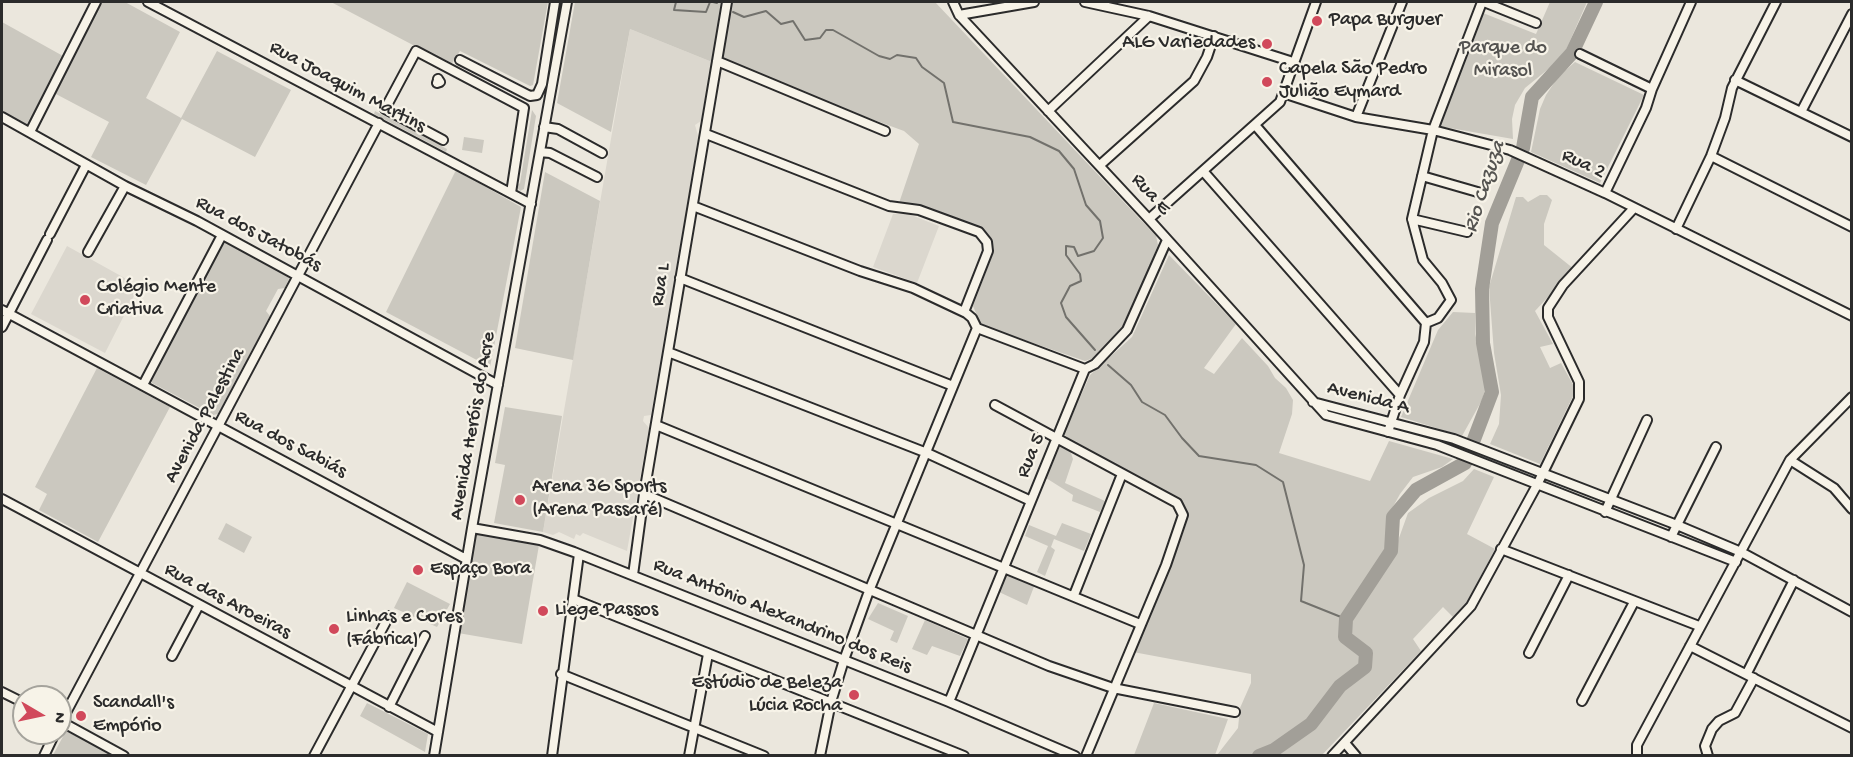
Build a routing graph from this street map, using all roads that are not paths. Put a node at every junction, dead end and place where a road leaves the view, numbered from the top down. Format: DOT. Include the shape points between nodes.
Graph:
graph roads {
  1 [pos="96,2"];
  2 [pos="148,2"];
  3 [pos="555,2"];
  4 [pos="567,2"];
  5 [pos="727,2"];
  6 [pos="953,2"];
  7 [pos="1029,2"];
  8 [pos="1085,2"];
  9 [pos="1316,2"];
  10 [pos="1402,2"];
  11 [pos="1483,2"];
  12 [pos="1678,2"];
  13 [pos="1776,2"];
  14 [pos="1690,4"];
  15 [pos="1851,14"];
  16 [pos="959,15"];
  17 [pos="1149,16"];
  18 [pos="1536,23"];
  19 [pos="1214,36"];
  20 [pos="1580,54"];
  21 [pos="460,60"];
  22 [pos="717,61"];
  23 [pos="1293,62"];
  24 [pos="1735,80"];
  25 [pos="1652,89"];
  26 [pos="1283,93"];
  27 [pos="1048,111"];
  28 [pos="1801,112"];
  29 [pos="2,117"];
  30 [pos="1356,117"];
  31 [pos="379,123"];
  32 [pos="1255,125"];
  33 [pos="544,127"];
  34 [pos="885,130"];
  35 [pos="1433,130"];
  36 [pos="30,132"];
  37 [pos="706,134"];
  38 [pos="1851,137"];
  39 [pos="443,140"];
  40 [pos="540,152"];
  41 [pos="602,153"];
  42 [pos="1711,156"];
  43 [pos="87,165"];
  44 [pos="1100,165"];
  45 [pos="1203,171"];
  46 [pos="1422,176"];
  47 [pos="597,177"];
  48 [pos="124,186"];
  49 [pos="511,193"];
  50 [pos="1481,193"];
  51 [pos="1605,193"];
  52 [pos="531,204"];
  53 [pos="693,206"];
  54 [pos="1634,208"];
  55 [pos="1149,219"];
  56 [pos="1412,219"];
  57 [pos="1851,227"];
  58 [pos="1676,229"];
  59 [pos="1467,232"];
  60 [pos="222,235"];
  61 [pos="1167,240"];
  62 [pos="88,252"];
  63 [pos="300,276"];
  64 [pos="680,279"];
  65 [pos="5,311"];
  66 [pos="964,312"];
  67 [pos="1851,316"];
  68 [pos="1426,323"];
  69 [pos="2,327"];
  70 [pos="977,328"];
  71 [pos="668,352"];
  72 [pos="1085,369"];
  73 [pos="143,385"];
  74 [pos="498,385"];
  75 [pos="954,386"];
  76 [pos="1400,395"];
  77 [pos="1851,397"];
  78 [pos="1312,402"];
  79 [pos="995,405"];
  80 [pos="1391,420"];
  81 [pos="1647,420"];
  82 [pos="219,425"];
  83 [pos="656,425"];
  84 [pos="1388,432"];
  85 [pos="1057,438"];
  86 [pos="1716,447"];
  87 [pos="927,453"];
  88 [pos="1790,460"];
  89 [pos="1543,473"];
  90 [pos="1122,474"];
  91 [pos="1537,485"];
  92 [pos="644,494"];
  93 [pos="2,499"];
  94 [pos="1031,501"];
  95 [pos="1611,501"];
  96 [pos="1851,509"];
  97 [pos="1605,512"];
  98 [pos="897,523"];
  99 [pos="1677,525"];
  100 [pos="472,528"];
  101 [pos="1671,537"];
  102 [pos="1502,549"];
  103 [pos="1741,552"];
  104 [pos="579,554"];
  105 [pos="466,559"];
  106 [pos="1736,562"];
  107 [pos="1004,566"];
  108 [pos="140,574"];
  109 [pos="1569,574"];
  110 [pos="633,575"];
  111 [pos="1794,580"];
  112 [pos="869,591"];
  113 [pos="1074,595"];
  114 [pos="573,599"];
  115 [pos="1634,602"];
  116 [pos="199,605"];
  117 [pos="1851,612"];
  118 [pos="389,616"];
  119 [pos="1140,624"];
  120 [pos="1699,626"];
  121 [pos="425,636"];
  122 [pos="976,636"];
  123 [pos="1690,646"];
  124 [pos="1529,653"];
  125 [pos="708,654"];
  126 [pos="172,656"];
  127 [pos="844,660"];
  128 [pos="561,674"];
  129 [pos="1750,676"];
  130 [pos="351,687"];
  131 [pos="1113,688"];
  132 [pos="72,700"];
  133 [pos="1582,701"];
  134 [pos="831,702"];
  135 [pos="949,702"];
  136 [pos="389,707"];
  137 [pos="1234,712"];
  138 [pos="72,728"];
  139 [pos="694,728"];
  140 [pos="1851,728"];
  141 [pos="438,732"];
  142 [pos="1345,743"];
  143 [pos="124,756"];
  144 [pos="314,756"];
  145 [pos="434,756"];
  146 [pos="552,756"];
  147 [pos="689,756"];
  148 [pos="764,756"];
  149 [pos="820,756"];
  150 [pos="964,756"];
  151 [pos="1075,756"];
  152 [pos="1086,756"];
  153 [pos="1332,756"];
  154 [pos="1356,756"];
  155 [pos="1637,756"];
  156 [pos="1708,756"];
  1 -- 36 [label="street"];
  2 -- 31 [label="street, Rua Joaquim Martins"];
  3 -- 21 [label="street" via="537,95 530,96"];
  4 -- 33 [label="street, Avenida Heróis do Acre"];
  5 -- 22 [label="street, Rua L"];
  6 -- 16 [label="street, Rua E"];
  7 -- 16 [label="street"];
  8 -- 17 [label="street"];
  9 -- 23 [label="street"];
  10 -- 30 [label="street"];
  11 -- 18 [label="street"];
  11 -- 35 [label="street"];
  12 -- 14 [label="street"];
  13 -- 24 [label="street"];
  14 -- 25 [label="street"];
  15 -- 28 [label="street"];
  16 -- 27 [label="street, Rua E"];
  17 -- 19 [label="street"];
  17 -- 27 [label="street"];
  19 -- 23 [label="street"];
  19 -- 44 [label="street" via="1194,81"];
  20 -- 25 [label="street"];
  22 -- 34 [label="street"];
  22 -- 37 [label="street, Rua L"];
  23 -- 26 [label="street"];
  24 -- 28 [label="street"];
  24 -- 42 [label="street"];
  25 -- 51 [label="street"];
  26 -- 30 [label="street, Rua 2"];
  26 -- 32 [label="street" via="1280,102"];
  27 -- 44 [label="street, Rua E"];
  28 -- 38 [label="street"];
  29 -- 36 [label="street, Rua dos Jatobás"];
  30 -- 35 [label="street, Rua 2"];
  31 -- 49 [label="street, Rua Joaquim Martins"];
  31 -- 63 [label="street, Avenida Palestina"];
  32 -- 45 [label="street"];
  32 -- 68 [label="street"];
  33 -- 40 [label="street, Avenida Heróis do Acre"];
  33 -- 41 [label="street" via="558,129"];
  35 -- 46 [label="street"];
  35 -- 51 [label="street, Rua 2" via="1510,150"];
  36 -- 43 [label="street, Rua dos Jatobás"];
  37 -- 53 [label="street, Rua L"];
  37 -- 66 [label="street" via="888,206 919,210 979,232 987,242 988,252"];
  39 -- 49 [label="street" via="385,110 416,51 524,108"];
  40 -- 47 [label="street" via="550,153"];
  40 -- 52 [label="street, Avenida Heróis do Acre"];
  42 -- 57 [label="street"];
  42 -- 58 [label="street"];
  43 -- 48 [label="street, Rua dos Jatobás"];
  43 -- 65 [label="street"];
  44 -- 55 [label="street, Rua E"];
  45 -- 55 [label="street"];
  45 -- 76 [label="street"];
  46 -- 50 [label="street"];
  46 -- 56 [label="street"];
  48 -- 60 [label="street, Rua dos Jatobás"];
  48 -- 62 [label="street"];
  49 -- 52 [label="street, Rua Joaquim Martins"];
  51 -- 54 [label="street, Rua 2"];
  52 -- 74 [label="street, Avenida Heróis do Acre"];
  53 -- 64 [label="street, Rua L"];
  53 -- 66 [label="street" via="840,264 913,288"];
  54 -- 58 [label="street, Rua 2"];
  54 -- 89 [label="street" via="1563,285 1548,308 1548,317 1580,390"];
  55 -- 61 [label="street, Rua E"];
  56 -- 59 [label="street"];
  56 -- 68 [label="street" via="1421,254 1446,288 1450,300 1438,318"];
  58 -- 67 [label="street, Rua 2"];
  60 -- 63 [label="street, Rua dos Jatobás"];
  60 -- 73 [label="street"];
  61 -- 72 [label="street, Rua 5" via="1127,330 1095,364"];
  61 -- 78 [label="street, Rua E"];
  63 -- 74 [label="street, Rua dos Jatobás"];
  63 -- 82 [label="street, Avenida Palestina"];
  64 -- 71 [label="street, Rua L"];
  64 -- 75 [label="street"];
  65 -- 69 [label="street"];
  65 -- 73 [label="street, Rua dos Sabiás"];
  66 -- 70 [label="street"];
  68 -- 76 [label="street" via="1424,342"];
  70 -- 72 [label="street"];
  70 -- 75 [label="street"];
  71 -- 83 [label="street, Rua L"];
  71 -- 87 [label="street"];
  72 -- 85 [label="street, Rua 5"];
  73 -- 82 [label="street, Rua dos Sabiás"];
  74 -- 100 [label="street, Avenida Heróis do Acre"];
  75 -- 87 [label="street"];
  76 -- 80 [label="street"];
  77 -- 88 [label="street"];
  78 -- 80 [label="street, Avenida A"];
  78 -- 84 [label="street, Avenida A" via="1331,418"];
  79 -- 85 [label="street"];
  80 -- 84 [label="street"];
  80 -- 89 [label="street, Avenida A"];
  81 -- 95 [label="street"];
  82 -- 105 [label="street, Rua dos Sabiás"];
  82 -- 108 [label="street, Avenida Palestina"];
  83 -- 92 [label="street, Rua L"];
  83 -- 98 [label="street"];
  84 -- 91 [label="street, Avenida A" via="1451,450"];
  85 -- 90 [label="street"];
  85 -- 94 [label="street, Rua 5"];
  86 -- 99 [label="street"];
  87 -- 94 [label="street"];
  87 -- 98 [label="street"];
  88 -- 96 [label="street" via="1834,488"];
  88 -- 103 [label="street"];
  89 -- 91 [label="street"];
  89 -- 95 [label="street, Avenida A"];
  90 -- 113 [label="street"];
  90 -- 119 [label="street" via="1177,503 1183,515"];
  91 -- 97 [label="street, Avenida A"];
  91 -- 102 [label="street"];
  92 -- 110 [label="street, Rua L"];
  92 -- 112 [label="street"];
  93 -- 108 [label="street, Rua das Aroeiras"];
  94 -- 107 [label="street, Rua 5"];
  95 -- 97 [label="street"];
  95 -- 99 [label="street, Avenida A"];
  97 -- 101 [label="street, Avenida A"];
  98 -- 107 [label="street"];
  98 -- 112 [label="street"];
  99 -- 101 [label="street"];
  99 -- 103 [label="street, Avenida A"];
  100 -- 104 [label="street, Rua Antônio Alexandrino dos Reis" via="540,540"];
  100 -- 105 [label="street, Avenida Heróis do Acre"];
  101 -- 106 [label="street, Avenida A"];
  102 -- 109 [label="street"];
  102 -- 142 [label="street" via="1471,606"];
  103 -- 106 [label="street"];
  103 -- 111 [label="street, Avenida A"];
  104 -- 110 [label="street, Rua Antônio Alexandrino dos Reis"];
  104 -- 114 [label="street"];
  105 -- 141 [label="street, Avenida Heróis do Acre"];
  106 -- 120 [label="street"];
  107 -- 113 [label="street"];
  107 -- 122 [label="street, Rua 5"];
  108 -- 116 [label="street, Rua das Aroeiras"];
  108 -- 132 [label="street, Avenida Palestina"];
  109 -- 115 [label="street"];
  109 -- 124 [label="street"];
  110 -- 127 [label="street, Rua Antônio Alexandrino dos Reis"];
  111 -- 117 [label="street, Avenida A"];
  111 -- 129 [label="street"];
  112 -- 122 [label="street"];
  112 -- 127 [label="street"];
  113 -- 119 [label="street"];
  114 -- 125 [label="street"];
  114 -- 128 [label="street"];
  115 -- 120 [label="street"];
  115 -- 133 [label="street"];
  116 -- 126 [label="street"];
  116 -- 130 [label="street, Rua das Aroeiras"];
  118 -- 130 [label="street"];
  119 -- 131 [label="street"];
  120 -- 123 [label="street"];
  121 -- 136 [label="street"];
  122 -- 131 [label="street"];
  122 -- 135 [label="street, Rua 5"];
  123 -- 129 [label="street"];
  123 -- 155 [label="street" via="1637,745"];
  125 -- 134 [label="street"];
  125 -- 139 [label="street"];
  127 -- 134 [label="street"];
  127 -- 135 [label="street, Rua Antônio Alexandrino dos Reis"];
  128 -- 139 [label="street"];
  128 -- 146 [label="street"];
  129 -- 140 [label="street"];
  129 -- 156 [label="street" via="1735,713 1712,729 1705,746"];
  130 -- 136 [label="street, Rua das Aroeiras"];
  130 -- 144 [label="street"];
  131 -- 137 [label="street"];
  131 -- 152 [label="street"];
  134 -- 149 [label="street"];
  134 -- 150 [label="street"];
  135 -- 151 [label="street, Rua Antônio Alexandrino dos Reis"];
  136 -- 141 [label="street, Rua das Aroeiras"];
  138 -- 143 [label="street"];
  139 -- 147 [label="street"];
  139 -- 148 [label="street"];
  141 -- 145 [label="street, Avenida Heróis do Acre"];
  142 -- 153 [label="street"];
  142 -- 154 [label="street"];
}
